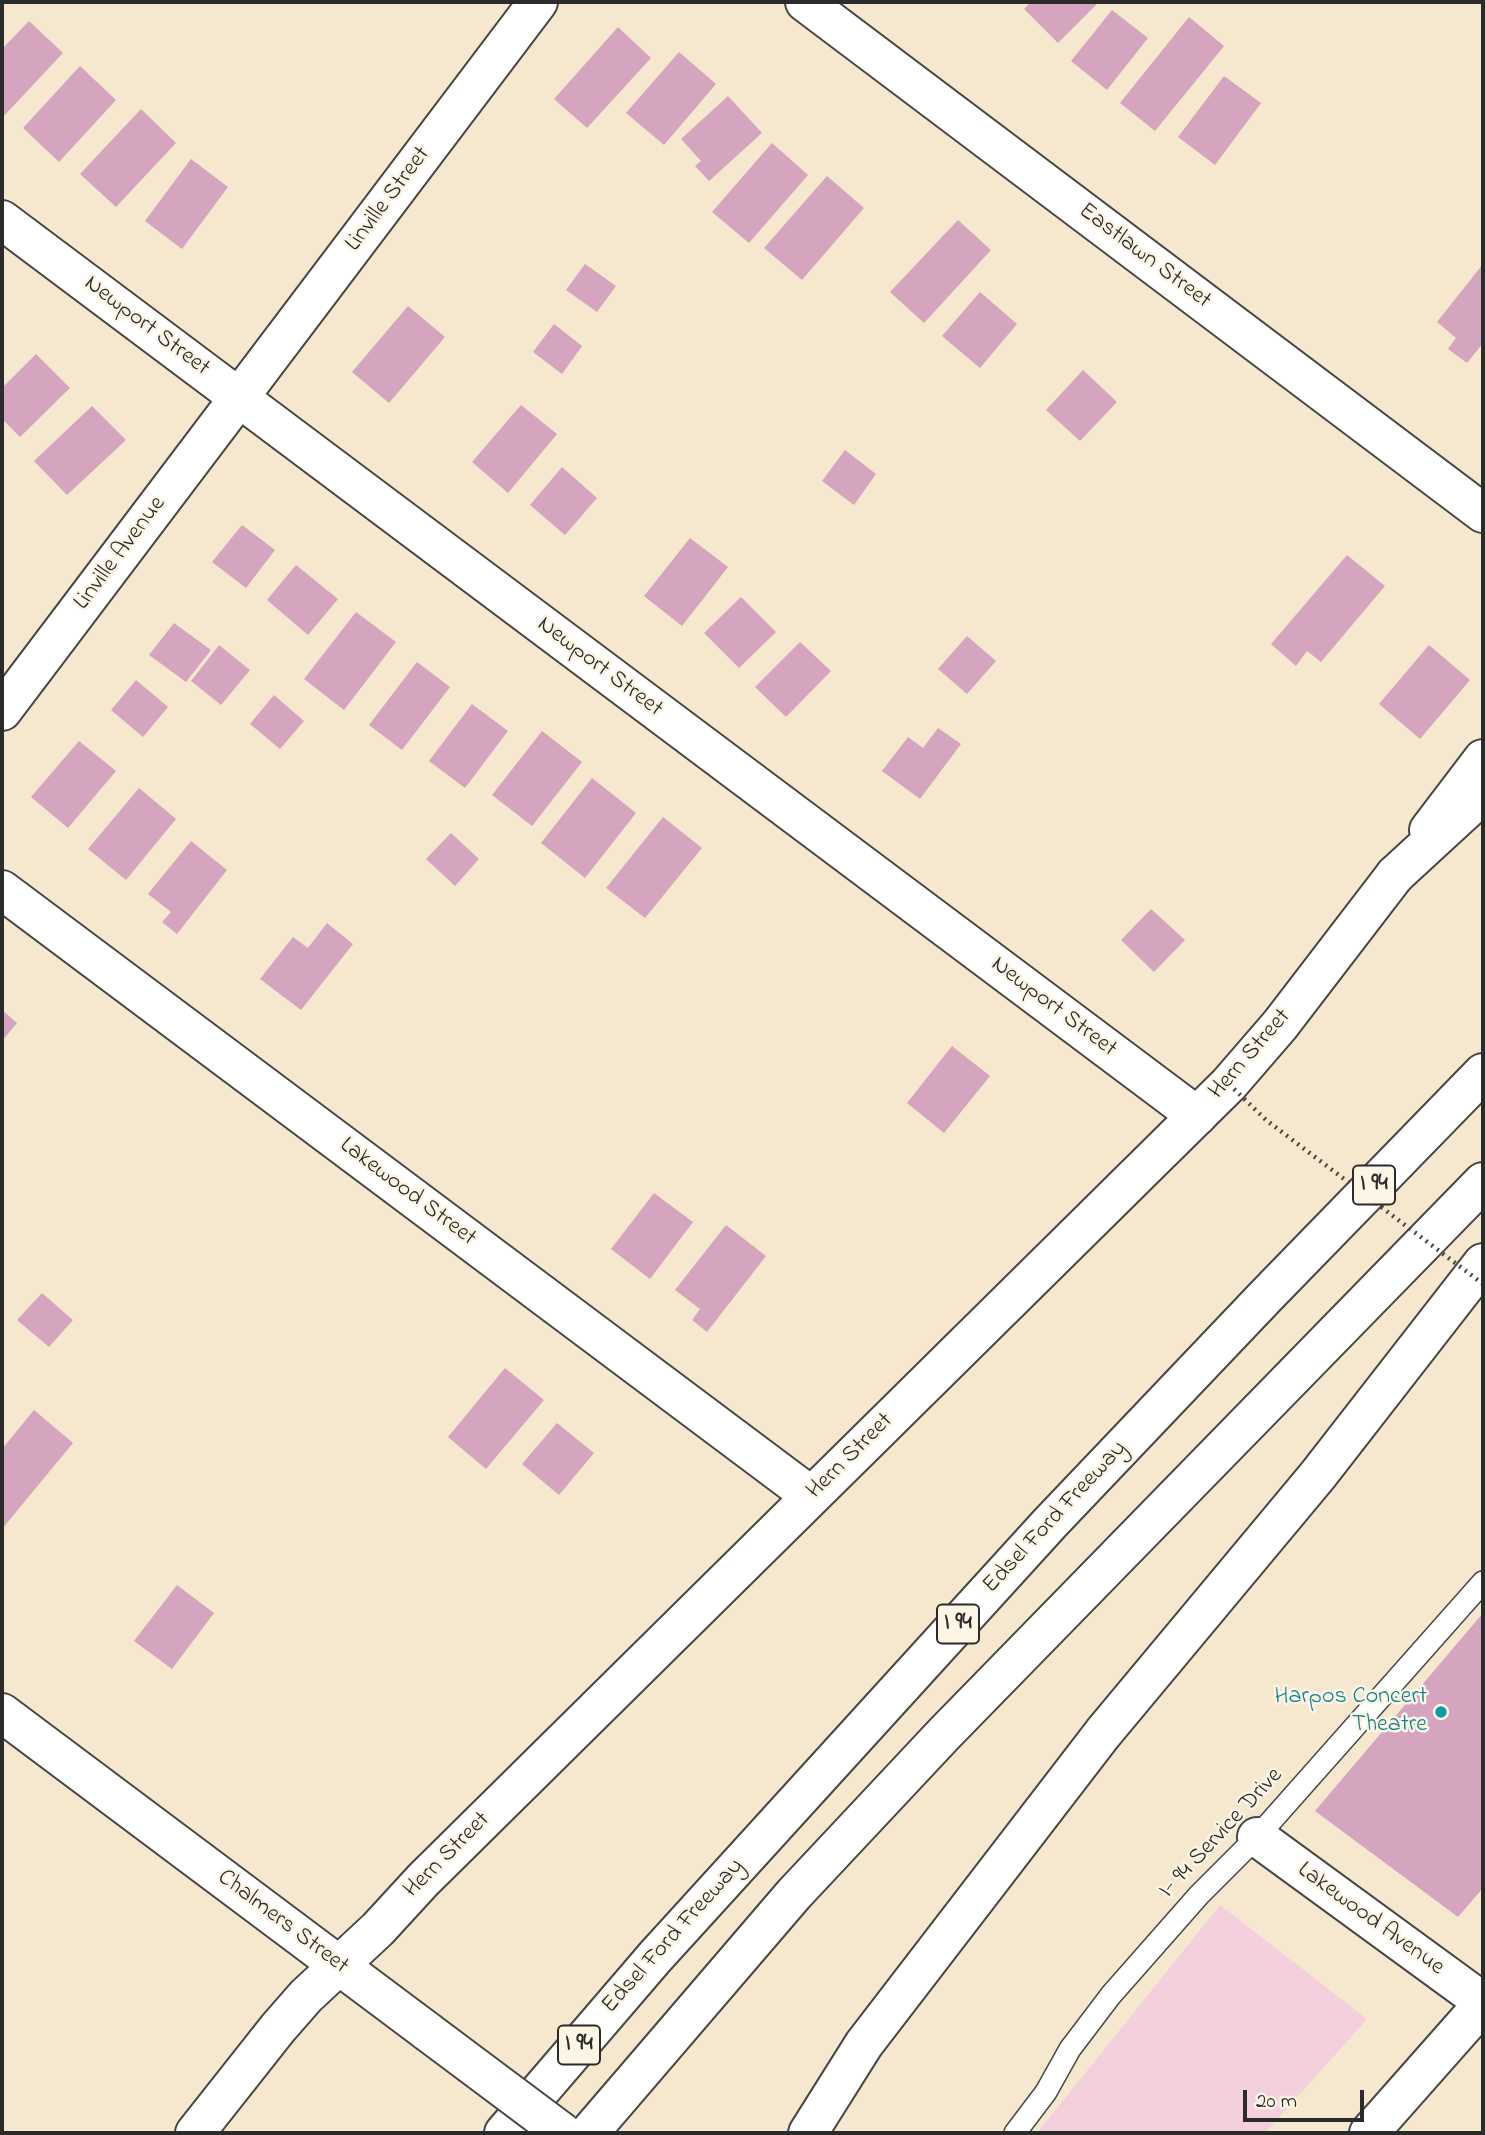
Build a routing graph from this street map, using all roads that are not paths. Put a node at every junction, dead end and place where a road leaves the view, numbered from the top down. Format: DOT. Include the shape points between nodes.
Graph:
graph roads {
  1 [pos="538,2"];
  2 [pos="805,2"];
  3 [pos="2,220"];
  4 [pos="239,398"];
  5 [pos="1483,513"];
  6 [pos="2,711"];
  7 [pos="1483,759"];
  8 [pos="1483,794"];
  9 [pos="1395,875"];
  10 [pos="2,890"];
  11 [pos="1483,1073"];
  12 [pos="1197,1116"];
  13 [pos="1483,1182"];
  14 [pos="1483,1263"];
  15 [pos="811,1496"];
  16 [pos="1483,1582"];
  17 [pos="2,1713"];
  18 [pos="1257,1837"];
  19 [pos="338,1964"];
  20 [pos="1483,2003"];
  21 [pos="195,2133"];
  22 [pos="504,2133"];
  23 [pos="563,2133"];
  24 [pos="589,2133"];
  25 [pos="808,2133"];
  26 [pos="1015,2133"];
  27 [pos="1369,2133"];
  1 -- 4 [label="main road, Linville Street"];
  2 -- 5 [label="main road, Eastlawn Street"];
  3 -- 4 [label="main road, Newport Street"];
  4 -- 6 [label="main road, Linville Avenue"];
  4 -- 12 [label="main road, Newport Street"];
  7 -- 9 [label="main road, Hern Street"];
  8 -- 9 [label="main road"];
  9 -- 12 [label="main road, Hern Street" via="1280,1024"];
  10 -- 15 [label="main road, Lakewood Street"];
  11 -- 22 [label="main road, Edsel Ford Freeway / I 94" via="1041,1534 655,1957"];
  12 -- 15 [label="main road, Hern Street"];
  13 -- 24 [label="main road, I 94" via="944,1734 794,1894"];
  14 -- 25 [label="main road" via="1318,1475 1102,1733 864,2044"];
  15 -- 19 [label="main road, Hern Street"];
  16 -- 18 [label="lane, I- 94 Service Drive"];
  17 -- 19 [label="main road, Chalmers Street"];
  18 -- 20 [label="main road, Lakewood Avenue"];
  18 -- 26 [label="lane, I- 94 Service Drive" via="1111,1995"];
  19 -- 21 [label="main road, Hern Street" via="278,2028"];
  19 -- 23 [label="main road, Chalmers Street, bridge"];
  20 -- 27 [label="main road"];
}
